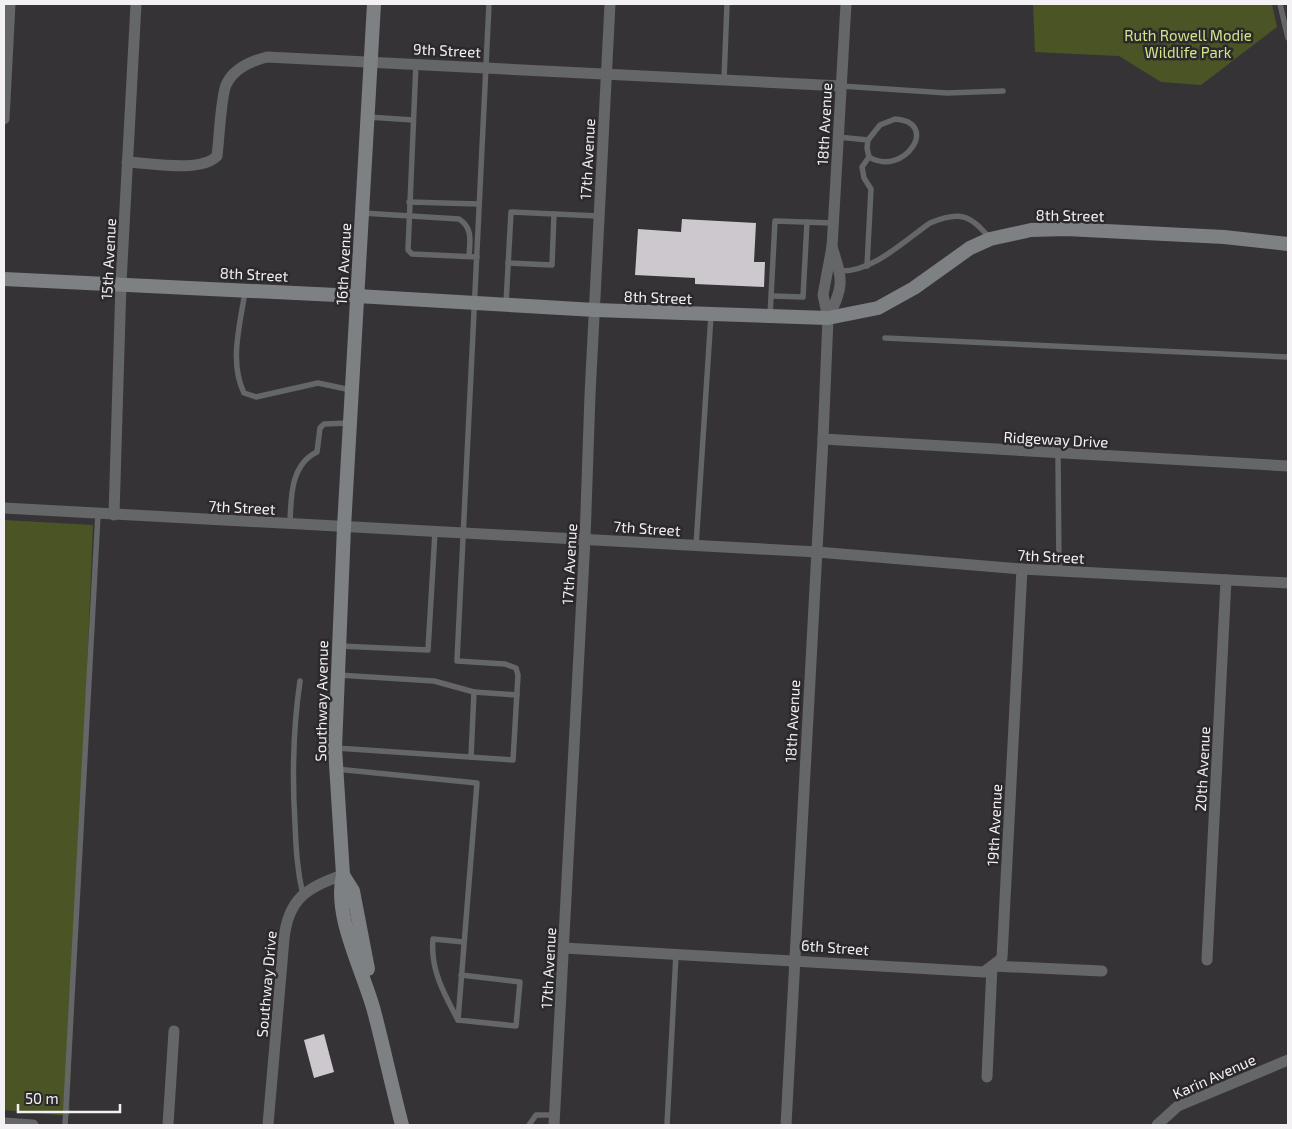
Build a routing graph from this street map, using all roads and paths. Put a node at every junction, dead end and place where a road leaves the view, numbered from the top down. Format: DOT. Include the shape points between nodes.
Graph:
graph roads {
  1 [pos="10,4"];
  2 [pos="136,4"];
  3 [pos="374,4"];
  4 [pos="489,4"];
  5 [pos="610,4"];
  6 [pos="727,4"];
  7 [pos="846,4"];
  8 [pos="1280,4"];
  9 [pos="1288,38"];
  10 [pos="370,61"];
  11 [pos="416,63"];
  12 [pos="484,66"];
  13 [pos="607,73"];
  14 [pos="724,80"];
  15 [pos="841,86"];
  16 [pos="1003,91"];
  17 [pos="368,117"];
  18 [pos="4,119"];
  19 [pos="413,120"];
  20 [pos="838,137"];
  21 [pos="868,140"];
  22 [pos="869,157"];
  23 [pos="127,162"];
  24 [pos="409,202"];
  25 [pos="479,204"];
  26 [pos="362,213"];
  27 [pos="554,214"];
  28 [pos="408,216"];
  29 [pos="598,216"];
  30 [pos="807,222"];
  31 [pos="833,223"];
  32 [pos="990,239"];
  33 [pos="1288,244"];
  34 [pos="832,247"];
  35 [pos="469,256"];
  36 [pos="477,257"];
  37 [pos="508,263"];
  38 [pos="867,266"];
  39 [pos="840,271"];
  40 [pos="4,279"];
  41 [pos="121,283"];
  42 [pos="245,290"];
  43 [pos="357,296"];
  44 [pos="772,296"];
  45 [pos="475,303"];
  46 [pos="506,306"];
  47 [pos="594,310"];
  48 [pos="711,315"];
  49 [pos="770,318"];
  50 [pos="828,318"];
  51 [pos="885,338"];
  52 [pos="1288,357"];
  53 [pos="352,391"];
  54 [pos="350,423"];
  55 [pos="823,439"];
  56 [pos="1058,454"];
  57 [pos="1288,466"];
  58 [pos="4,508"];
  59 [pos="98,514"];
  60 [pos="114,515"];
  61 [pos="290,524"];
  62 [pos="344,527"];
  63 [pos="435,532"];
  64 [pos="462,534"];
  65 [pos="585,539"];
  66 [pos="696,546"];
  67 [pos="817,552"];
  68 [pos="1022,569"];
  69 [pos="1059,571"];
  70 [pos="1226,580"];
  71 [pos="1288,583"];
  72 [pos="339,646"];
  73 [pos="338,674"];
  74 [pos="300,681"];
  75 [pos="474,692"];
  76 [pos="517,695"];
  77 [pos="335,748"];
  78 [pos="470,757"];
  79 [pos="336,769"];
  80 [pos="343,875"];
  81 [pos="303,895"];
  82 [pos="464,942"];
  83 [pos="564,948"];
  84 [pos="676,954"];
  85 [pos="794,960"];
  86 [pos="1207,960"];
  87 [pos="992,966"];
  88 [pos="1102,970"];
  89 [pos="461,975"];
  90 [pos="458,1020"];
  91 [pos="174,1031"];
  92 [pos="1288,1060"];
  93 [pos="987,1077"];
  94 [pos="555,1120"];
  95 [pos="4,1123"];
  96 [pos="33,1125"];
  97 [pos="65,1125"];
  98 [pos="168,1125"];
  99 [pos="268,1125"];
  100 [pos="402,1125"];
  101 [pos="529,1125"];
  102 [pos="666,1125"];
  103 [pos="786,1125"];
  104 [pos="1157,1125"];
  1 -- 18 [label="street"];
  2 -- 23 [label="street, 15th Avenue"];
  3 -- 10 [label="main road, 16th Avenue"];
  4 -- 12 [label="lane"];
  5 -- 13 [label="street, 17th Avenue"];
  6 -- 14 [label="lane"];
  7 -- 15 [label="street, 18th Avenue"];
  8 -- 9 [label="lane"];
  10 -- 11 [label="street, 9th Street"];
  10 -- 17 [label="main road, 16th Avenue"];
  10 -- 23 [label="street, 9th Street" via="267,57 252,61 240,68 226,85 218,156 211,162 199,166"];
  11 -- 12 [label="street, 9th Street"];
  11 -- 19 [label="lane"];
  12 -- 13 [label="street, 9th Street"];
  12 -- 25 [label="lane"];
  13 -- 14 [label="street, 9th Street"];
  13 -- 29 [label="street, 17th Avenue"];
  14 -- 15 [label="street, 9th Street"];
  15 -- 16 [label="lane" via="947,93"];
  15 -- 20 [label="street, 18th Avenue"];
  17 -- 19 [label="lane"];
  17 -- 26 [label="main road, 16th Avenue"];
  19 -- 24 [label="lane"];
  20 -- 21 [label="lane"];
  20 -- 31 [label="street, 18th Avenue"];
  21 -- 22 [label="lane"];
  21 -- 22 [label="lane" via="880,125 895,119 910,123 916,132 916,143 900,158 880,162"];
  22 -- 38 [label="lane" via="862,167 871,190"];
  23 -- 41 [label="street, 15th Avenue"];
  24 -- 25 [label="lane"];
  24 -- 28 [label="lane"];
  25 -- 36 [label="lane"];
  26 -- 28 [label="lane"];
  26 -- 43 [label="main road, 16th Avenue"];
  27 -- 29 [label="lane"];
  27 -- 37 [label="lane" via="552,265"];
  27 -- 37 [label="lane" via="510,212"];
  28 -- 35 [label="lane" via="451,217 464,222 470,235"];
  28 -- 35 [label="lane" via="408,250 412,254"];
  29 -- 47 [label="street, 17th Avenue"];
  30 -- 31 [label="lane"];
  30 -- 44 [label="lane" via="803,297"];
  30 -- 44 [label="lane" via="775,221"];
  31 -- 34 [label="street, 18th Avenue"];
  32 -- 33 [label="main road, 8th Street" via="1031,230 1058,229 1224,237"];
  32 -- 38 [label="lane" via="981,227 966,217 940,219"];
  32 -- 50 [label="main road, 8th Street" via="956,256 889,303 868,311"];
  34 -- 39 [label="street, 18th Avenue"];
  34 -- 50 [label="street, 18th Avenue" via="823,295"];
  35 -- 36 [label="lane"];
  36 -- 45 [label="lane"];
  37 -- 46 [label="lane"];
  38 -- 39 [label="lane" via="850,272"];
  39 -- 50 [label="street, 18th Avenue" via="840,294"];
  40 -- 41 [label="main road, 8th Street"];
  41 -- 42 [label="main road, 8th Street"];
  41 -- 60 [label="street, 15th Avenue"];
  42 -- 43 [label="main road, 8th Street"];
  42 -- 53 [label="lane" via="236,360 238,381 244,393 256,397 318,383"];
  43 -- 45 [label="main road, 8th Street"];
  43 -- 53 [label="main road, 16th Avenue"];
  44 -- 49 [label="lane"];
  45 -- 46 [label="main road, 8th Street"];
  45 -- 64 [label="lane"];
  46 -- 47 [label="main road, 8th Street"];
  47 -- 48 [label="main road, 8th Street"];
  47 -- 65 [label="street, 17th Avenue"];
  48 -- 49 [label="main road, 8th Street"];
  48 -- 66 [label="lane"];
  49 -- 50 [label="main road, 8th Street"];
  50 -- 55 [label="street, 18th Avenue"];
  51 -- 52 [label="lane"];
  53 -- 54 [label="main road, 16th Avenue"];
  54 -- 61 [label="lane" via="324,424 320,428 317,452 309,455 294,476"];
  54 -- 62 [label="main road, 16th Avenue"];
  55 -- 56 [label="street, Ridgeway Drive"];
  55 -- 67 [label="street, 18th Avenue"];
  56 -- 57 [label="street, Ridgeway Drive"];
  56 -- 69 [label="lane"];
  58 -- 59 [label="street, 7th Street"];
  59 -- 60 [label="street, 7th Street"];
  59 -- 97 [label="lane"];
  60 -- 61 [label="street, 7th Street"];
  61 -- 62 [label="street, 7th Street"];
  62 -- 63 [label="street, 7th Street"];
  62 -- 72 [label="main road, Southway Avenue"];
  63 -- 64 [label="street, 7th Street"];
  63 -- 72 [label="lane" via="428,650"];
  64 -- 65 [label="street, 7th Street"];
  64 -- 76 [label="lane" via="456,661 505,664 516,668"];
  65 -- 66 [label="street, 7th Street"];
  65 -- 83 [label="street, 17th Avenue"];
  66 -- 67 [label="street, 7th Street"];
  67 -- 68 [label="street, 7th Street"];
  67 -- 85 [label="street, 18th Avenue"];
  68 -- 69 [label="street, 7th Street"];
  68 -- 87 [label="street, 19th Avenue" via="1002,958"];
  69 -- 70 [label="street, 7th Street"];
  70 -- 71 [label="street, 7th Street"];
  70 -- 86 [label="street, 20th Avenue"];
  72 -- 73 [label="main road, Southway Avenue"];
  73 -- 75 [label="lane" via="434,681"];
  73 -- 77 [label="main road, Southway Avenue"];
  74 -- 81 [label="lane" via="292,778 297,871"];
  75 -- 76 [label="lane"];
  75 -- 78 [label="lane"];
  76 -- 78 [label="lane" via="513,760"];
  77 -- 78 [label="lane"];
  77 -- 79 [label="main road, Southway Avenue"];
  79 -- 80 [label="main road, Southway Avenue"];
  79 -- 82 [label="lane" via="477,783"];
  80 -- 81 [label="street, Southway Drive"];
  80 -- 100 [label="main road, Southway Avenue" via="352,891 361,928 373,1010"];
  81 -- 99 [label="street, Southway Drive" via="294,904 285,928"];
  82 -- 89 [label="lane"];
  82 -- 90 [label="lane" via="433,939 432,950 441,988"];
  83 -- 84 [label="street, 6th Street"];
  83 -- 94 [label="street, 17th Avenue"];
  84 -- 85 [label="street, 6th Street"];
  84 -- 102 [label="lane"];
  85 -- 87 [label="street, 6th Street" via="984,972"];
  85 -- 103 [label="street, 18th Avenue"];
  87 -- 88 [label="street, 6th Street"];
  87 -- 93 [label="street, 19th Avenue"];
  89 -- 90 [label="lane"];
  89 -- 90 [label="lane" via="520,982 516,1026"];
  91 -- 98 [label="street"];
  92 -- 104 [label="street, Karin Avenue" via="1178,1106"];
  94 -- 101 [label="lane" via="536,1115"];
  95 -- 96 [label="street"];
}
